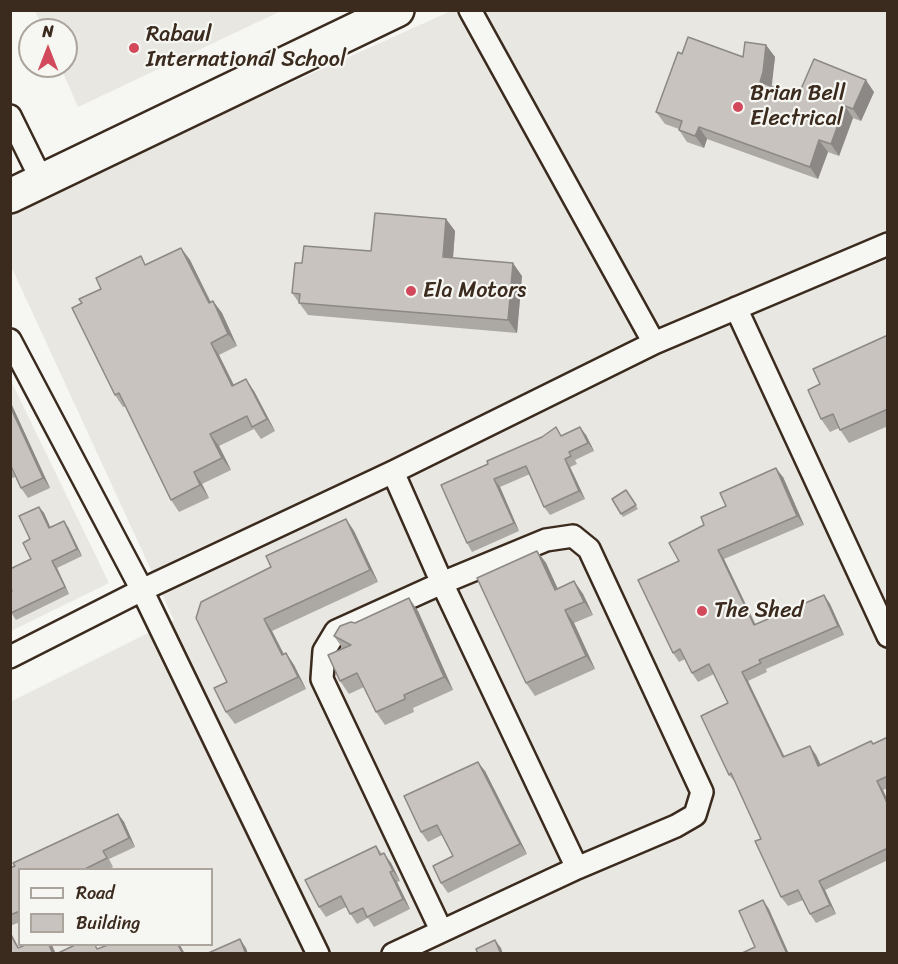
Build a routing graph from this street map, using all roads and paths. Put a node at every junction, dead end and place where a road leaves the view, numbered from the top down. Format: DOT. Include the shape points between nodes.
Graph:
graph roads {
  1 [pos="397,10"];
  2 [pos="470,10"];
  3 [pos="10,116"];
  4 [pos="42,181"];
  5 [pos="10,196"];
  6 [pos="888,244"];
  7 [pos="736,308"];
  8 [pos="10,340"];
  9 [pos="654,343"];
  10 [pos="393,472"];
  11 [pos="442,583"];
  12 [pos="142,590"];
  13 [pos="888,636"];
  14 [pos="10,657"];
  15 [pos="577,868"];
  16 [pos="441,930"];
  17 [pos="318,954"];
  18 [pos="393,954"];
  1 -- 4 [label="main road"];
  2 -- 9 [label="street"];
  3 -- 4 [label="street"];
  4 -- 5 [label="main road"];
  6 -- 7 [label="street"];
  7 -- 9 [label="street"];
  7 -- 13 [label="street"];
  8 -- 12 [label="street"];
  9 -- 10 [label="street"];
  10 -- 11 [label="street"];
  10 -- 12 [label="street"];
  11 -- 15 [label="street"];
  11 -- 15 [label="street" via="546,540 573,536 590,549 702,792 694,815 676,826"];
  11 -- 16 [label="street" via="336,632 324,651 322,679"];
  12 -- 14 [label="street"];
  12 -- 17 [label="street"];
  15 -- 16 [label="street"];
  16 -- 18 [label="street"];
}
